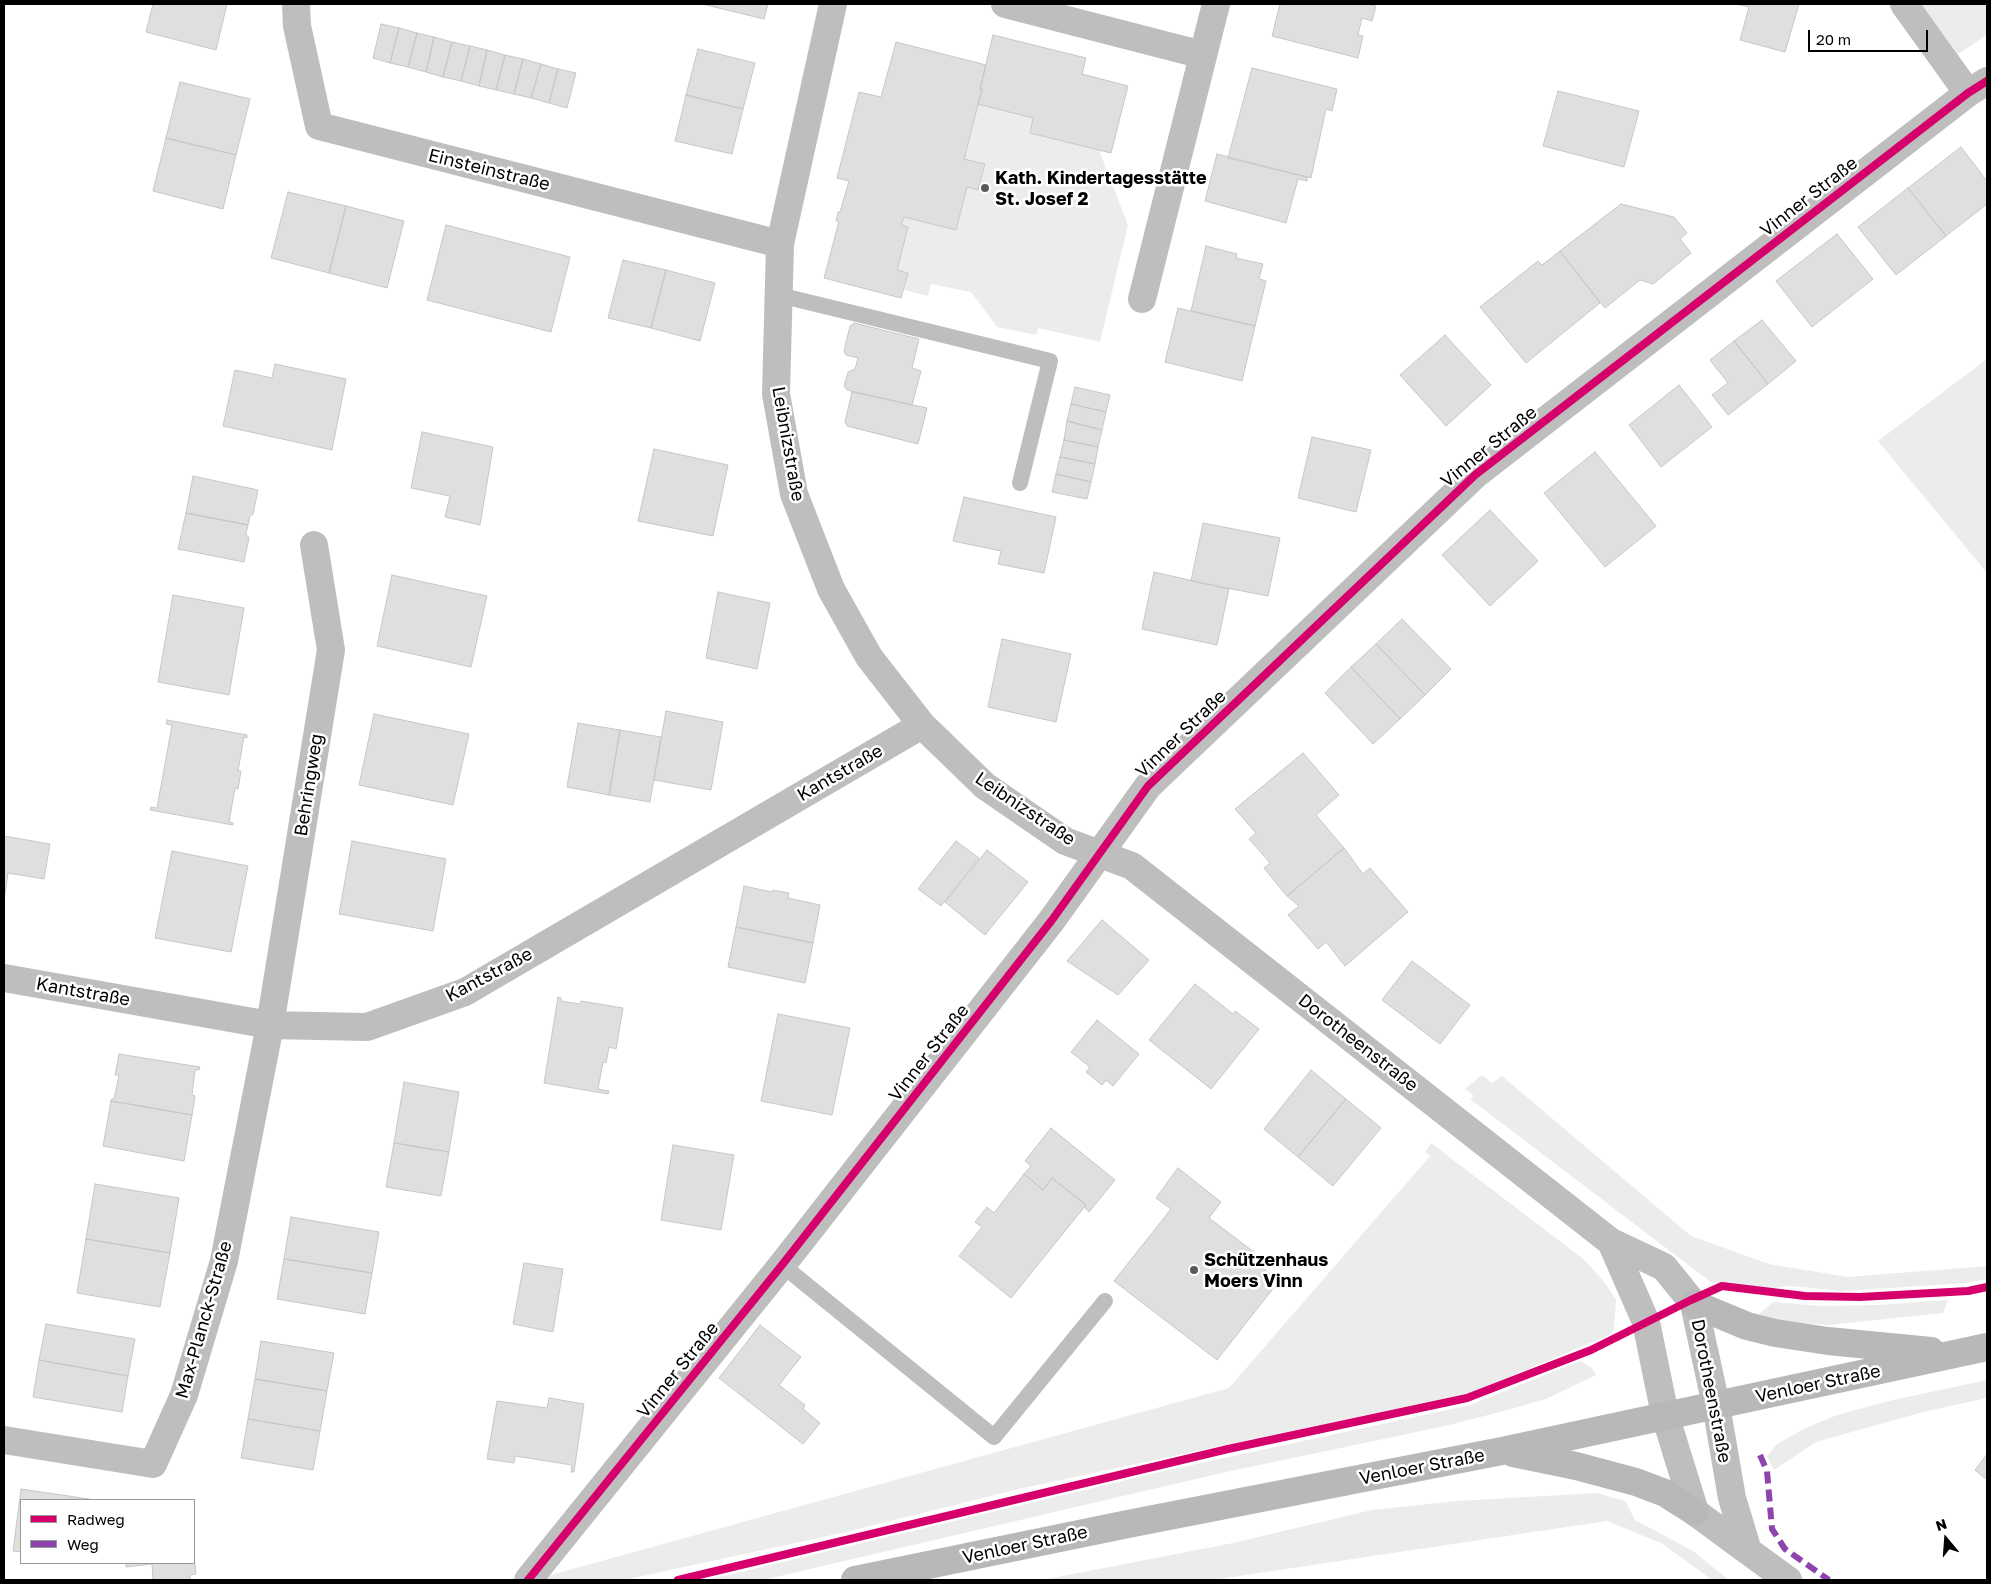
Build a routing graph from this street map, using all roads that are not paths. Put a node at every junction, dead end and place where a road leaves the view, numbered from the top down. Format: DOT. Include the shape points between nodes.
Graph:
graph roads {
  1 [pos="296,4"];
  2 [pos="833,4"];
  3 [pos="1006,4"];
  4 [pos="1216,4"];
  5 [pos="1904,4"];
  6 [pos="1203,55"];
  7 [pos="1978,87"];
  8 [pos="780,244"];
  9 [pos="779,295"];
  10 [pos="1142,299"];
  11 [pos="1020,483"];
  12 [pos="314,545"];
  13 [pos="922,725"];
  14 [pos="1100,854"];
  15 [pos="4,978"];
  16 [pos="270,1025"];
  17 [pos="1611,1242"];
  18 [pos="782,1265"];
  19 [pos="1105,1301"];
  20 [pos="1694,1304"];
  21 [pos="1987,1347"];
  22 [pos="1957,1353"];
  23 [pos="1716,1405"];
  24 [pos="1665,1415"];
  25 [pos="4,1440"];
  26 [pos="1502,1451"];
  27 [pos="1695,1512"];
  28 [pos="1748,1551"];
  29 [pos="528,1580"];
  30 [pos="855,1580"];
  31 [pos="1788,1580"];
  1 -- 8 [label="street, Einsteinstraße" via="297,26 319,126"];
  2 -- 8 [label="street, Leibnizstraße"];
  3 -- 6 [label="street"];
  4 -- 6 [label="street"];
  5 -- 7 [label="street"];
  6 -- 10 [label="street"];
  7 -- 14 [label="street, Vinner Straße" via="1475,475 1148,786"];
  8 -- 9 [label="street, Leibnizstraße"];
  9 -- 11 [label="lane" via="1050,360"];
  9 -- 13 [label="street, Leibnizstraße" via="776,394 794,494 831,589 868,657"];
  12 -- 16 [label="street, Behringweg" via="331,650"];
  13 -- 14 [label="street, Leibnizstraße" via="985,786 1065,841"];
  13 -- 16 [label="street, Kantstraße" via="465,992 367,1027"];
  14 -- 17 [label="street, Dorotheenstraße" via="1132,866"];
  14 -- 18 [label="street, Vinner Straße"];
  15 -- 16 [label="street, Kantstraße"];
  16 -- 25 [label="street, Max-Planck-Straße" via="224,1261 184,1395 153,1464"];
  17 -- 20 [label="street, Dorotheenstraße" via="1664,1268"];
  17 -- 24 [label="street, Dorotheenstraße" via="1646,1322"];
  18 -- 19 [label="lane" via="994,1437"];
  18 -- 29 [label="street, Vinner Straße"];
  20 -- 22 [label="main road" via="1747,1326 1775,1333"];
  20 -- 23 [label="street, Dorotheenstraße"];
  21 -- 22 [label="main road, Venloer Straße"];
  22 -- 23 [label="main road, Venloer Straße"];
  23 -- 24 [label="main road, Venloer Straße"];
  23 -- 28 [label="street, Dorotheenstraße" via="1732,1498"];
  24 -- 26 [label="main road, Venloer Straße"];
  24 -- 27 [label="street, Dorotheenstraße"];
  26 -- 27 [label="main road" via="1636,1482 1665,1493"];
  26 -- 30 [label="main road, Venloer Straße"];
  27 -- 28 [label="street"];
  28 -- 31 [label="street"];
}
